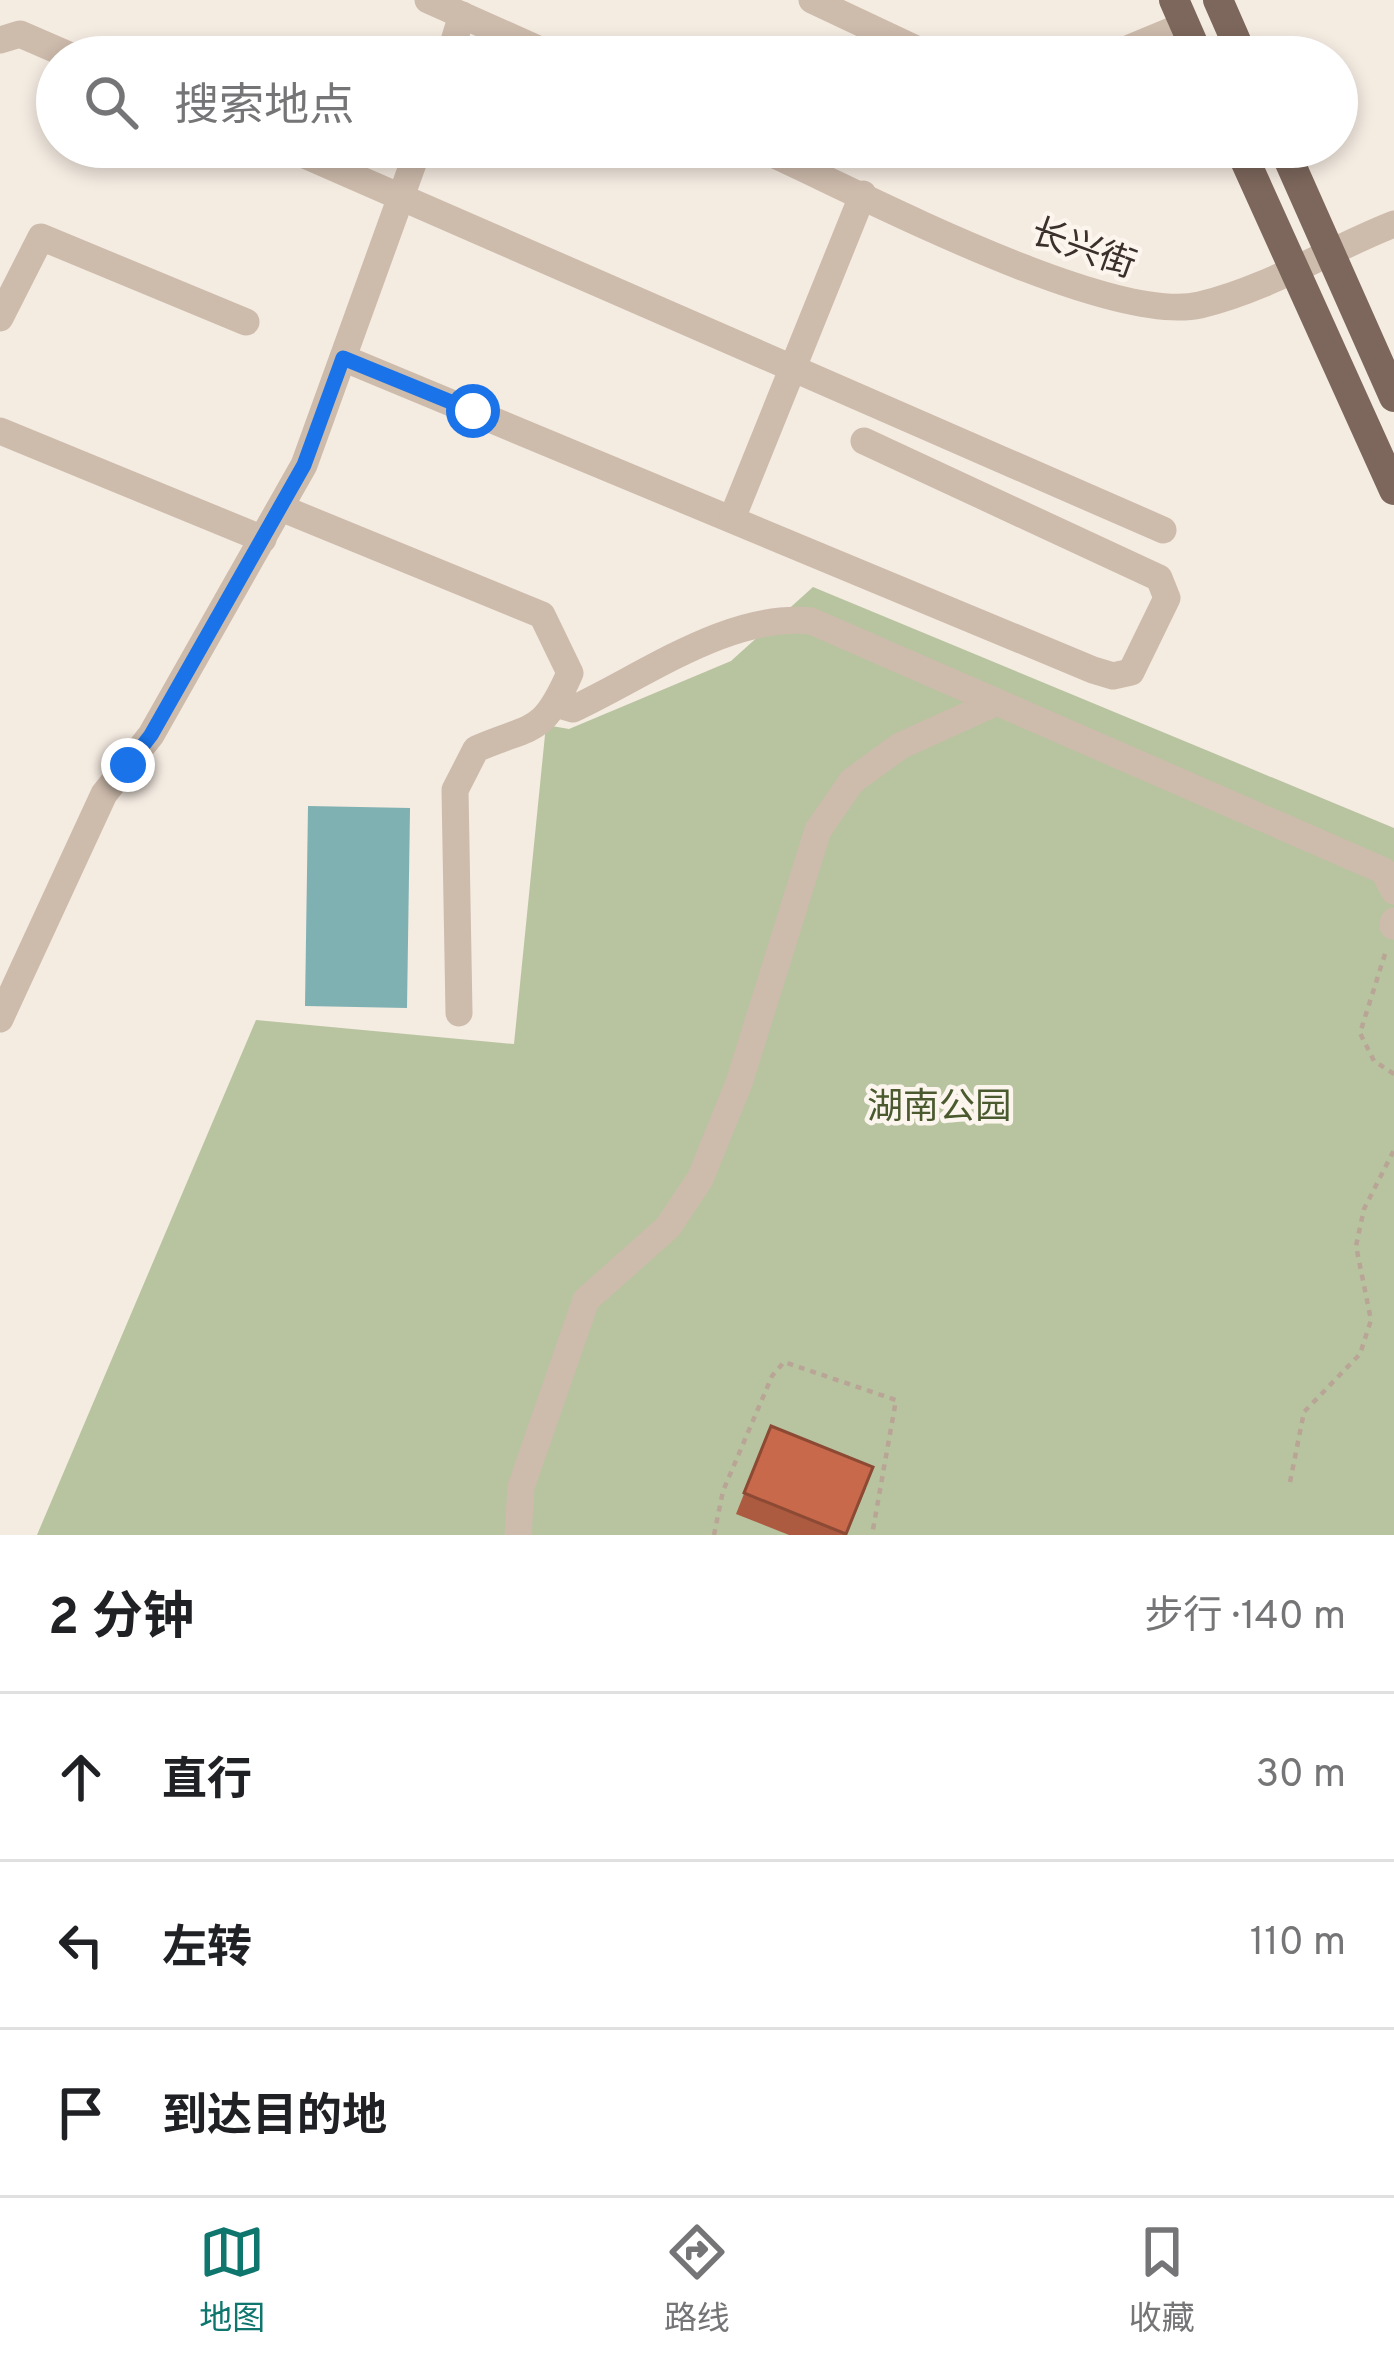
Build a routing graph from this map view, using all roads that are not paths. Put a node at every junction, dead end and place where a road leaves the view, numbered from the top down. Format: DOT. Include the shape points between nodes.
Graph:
graph roads {
  1 [pos="428,0"];
  2 [pos="812,0"];
  3 [pos="1218,0"];
  4 [pos="1179,13"];
  5 [pos="462,15"];
  6 [pos="455,36"];
  7 [pos="509,36"];
  8 [pos="888,36"];
  9 [pos="1142,36"];
  10 [pos="1234,36"];
  11 [pos="0,40"];
  12 [pos="36,41"];
  13 [pos="336,168"];
  14 [pos="412,168"];
  15 [pos="805,168"];
  16 [pos="1249,168"];
  17 [pos="1292,168"];
  18 [pos="863,194"];
  19 [pos="403,196"];
  20 [pos="1394,224"];
  21 [pos="1328,249"];
  22 [pos="1296,267"];
  23 [pos="0,318"];
  24 [pos="246,322"];
  25 [pos="343,358"];
  26 [pos="790,366"];
  27 [pos="1394,397"];
  28 [pos="0,431"];
  29 [pos="864,441"];
  30 [pos="1394,490"];
  31 [pos="280,508"];
  32 [pos="733,516"];
  33 [pos="1163,530"];
  34 [pos="263,539"];
  35 [pos="997,702"];
  36 [pos="556,704"];
  37 [pos="1394,891"];
  38 [pos="459,1013"];
  39 [pos="0,1019"];
  40 [pos="518,1535"];
  1 -- 5 [label="street"];
  2 -- 8 [label="street"];
  3 -- 10 [label="main road"];
  4 -- 9 [label="street"];
  5 -- 6 [label="street"];
  5 -- 7 [label="street"];
  11 -- 12 [label="street" via="20,34"];
  13 -- 19 [label="street"];
  14 -- 19 [label="street"];
  15 -- 18 [label="street, 长兴街"];
  16 -- 22 [label="main road"];
  17 -- 21 [label="main road"];
  18 -- 22 [label="street, 长兴街" via="1066,284 1142,306 1197,306"];
  18 -- 26 [label="street"];
  19 -- 25 [label="street"];
  19 -- 26 [label="street"];
  20 -- 21 [label="street, 长兴街"];
  21 -- 22 [label="street, 长兴街"];
  21 -- 27 [label="main road"];
  22 -- 30 [label="main road"];
  23 -- 24 [label="street" via="41,237"];
  25 -- 31 [label="street"];
  25 -- 32 [label="street"];
  26 -- 32 [label="street"];
  26 -- 33 [label="street"];
  28 -- 34 [label="street"];
  29 -- 32 [label="street" via="1159,578 1167,598 1131,672 1093,670"];
  31 -- 34 [label="street"];
  31 -- 36 [label="street" via="542,615 570,673"];
  34 -- 39 [label="street" via="151,735 104,794"];
  35 -- 36 [label="street" via="811,621 776,618 573,709"];
  35 -- 37 [label="street" via="1384,871"];
  35 -- 40 [label="street" via="900,746 852,781 818,830 739,1083 700,1179 668,1227 586,1300 521,1487"];
  36 -- 38 [label="street" via="531,733 476,749 455,790"];
}
